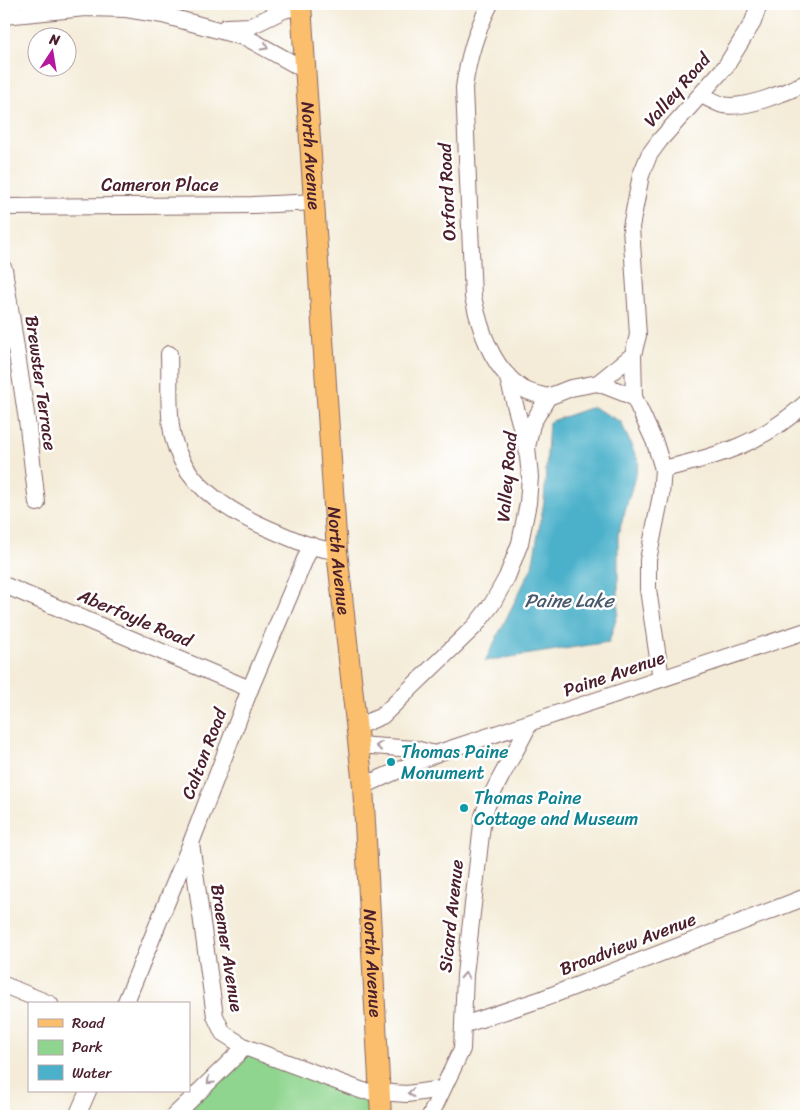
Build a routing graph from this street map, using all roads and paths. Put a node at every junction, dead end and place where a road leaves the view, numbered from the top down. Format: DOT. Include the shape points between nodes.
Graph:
graph roads {
  1 [pos="490,4"];
  2 [pos="759,4"];
  3 [pos="301,5"];
  4 [pos="4,16"];
  5 [pos="222,29"];
  6 [pos="305,70"];
  7 [pos="806,84"];
  8 [pos="701,95"];
  9 [pos="316,202"];
  10 [pos="4,207"];
  11 [pos="4,269"];
  12 [pos="6,298"];
  13 [pos="169,354"];
  14 [pos="633,355"];
  15 [pos="507,375"];
  16 [pos="598,383"];
  17 [pos="548,397"];
  18 [pos="634,397"];
  19 [pos="806,403"];
  20 [pos="527,447"];
  21 [pos="663,469"];
  22 [pos="36,502"];
  23 [pos="311,545"];
  24 [pos="337,551"];
  25 [pos="4,585"];
  26 [pos="806,630"];
  27 [pos="661,678"];
  28 [pos="250,689"];
  29 [pos="529,724"];
  30 [pos="357,736"];
  31 [pos="435,754"];
  32 [pos="362,786"];
  33 [pos="191,843"];
  34 [pos="806,897"];
  35 [pos="4,985"];
  36 [pos="45,1002"];
  37 [pos="126,1002"];
  38 [pos="464,1025"];
  39 [pos="244,1047"];
  40 [pos="442,1089"];
  41 [pos="88,1092"];
  42 [pos="380,1092"];
  43 [pos="77,1116"];
  44 [pos="174,1116"];
  45 [pos="381,1116"];
  46 [pos="430,1116"];
  1 -- 15 [label="street, Oxford Road" via="468,61 464,88 467,206 472,297 478,323 487,345"];
  2 -- 8 [label="street, Valley Road" via="753,22 738,47"];
  3 -- 5 [label="street" via="251,26"];
  3 -- 6 [label="main road, North Avenue"];
  4 -- 5 [label="street" via="85,8 126,10"];
  5 -- 6 [label="street, one-way" via="256,42"];
  6 -- 9 [label="main road, North Avenue"];
  7 -- 8 [label="street" via="778,96 733,106 722,105"];
  8 -- 14 [label="street, Valley Road" via="660,140 649,155 641,175 632,227 638,335"];
  9 -- 10 [label="street, Cameron Place"];
  9 -- 24 [label="main road, North Avenue"];
  11 -- 12 [label="street, Brewster Terrace"];
  12 -- 22 [label="street, Brewster Terrace"];
  13 -- 23 [label="street" via="171,427 176,447 193,479 236,515"];
  14 -- 16 [label="street"];
  14 -- 18 [label="street, Valley Road"];
  15 -- 17 [label="street" via="519,387"];
  15 -- 20 [label="street"];
  16 -- 17 [label="street"];
  16 -- 18 [label="street"];
  17 -- 20 [label="street, Valley Road" via="532,424"];
  18 -- 21 [label="street, Valley Road"];
  19 -- 21 [label="street" via="769,433 721,454"];
  20 -- 30 [label="street, Valley Road" via="530,477 520,543 492,604 475,626"];
  21 -- 27 [label="street" via="648,560 648,590"];
  23 -- 24 [label="street"];
  23 -- 28 [label="street, Calton Road"];
  24 -- 30 [label="main road, North Avenue"];
  25 -- 28 [label="street, Aberfoyle Road"];
  26 -- 27 [label="street, Paine Avenue"];
  27 -- 29 [label="street, Paine Avenue"];
  28 -- 33 [label="street, Calton Road"];
  29 -- 31 [label="street, Paine Avenue"];
  38 -- 29 [label="street, Sicard Avenue, one-way" via="465,975 483,816 489,798"];
  31 -- 30 [label="street, Paine Avenue, one-way"];
  30 -- 32 [label="main road, North Avenue"];
  31 -- 32 [label="street, Paine Avenue"];
  32 -- 42 [label="main road, North Avenue"];
  33 -- 37 [label="street, Calton Road"];
  33 -- 39 [label="street, Braemer Avenue" via="215,1016 223,1033"];
  34 -- 38 [label="street, Broadview Avenue" via="542,999"];
  35 -- 36 [label="street"];
  38 -- 40 [label="street, Sicard Avenue" via="458,1061"];
  39 -- 42 [label="street, Braemer Avenue" via="363,1091"];
  39 -- 44 [label="street, one-way"];
  40 -- 42 [label="street, one-way" via="406,1094"];
  40 -- 46 [label="street, Sicard Avenue"];
  41 -- 43 [label="street"];
  42 -- 45 [label="main road, North Avenue"];
}
